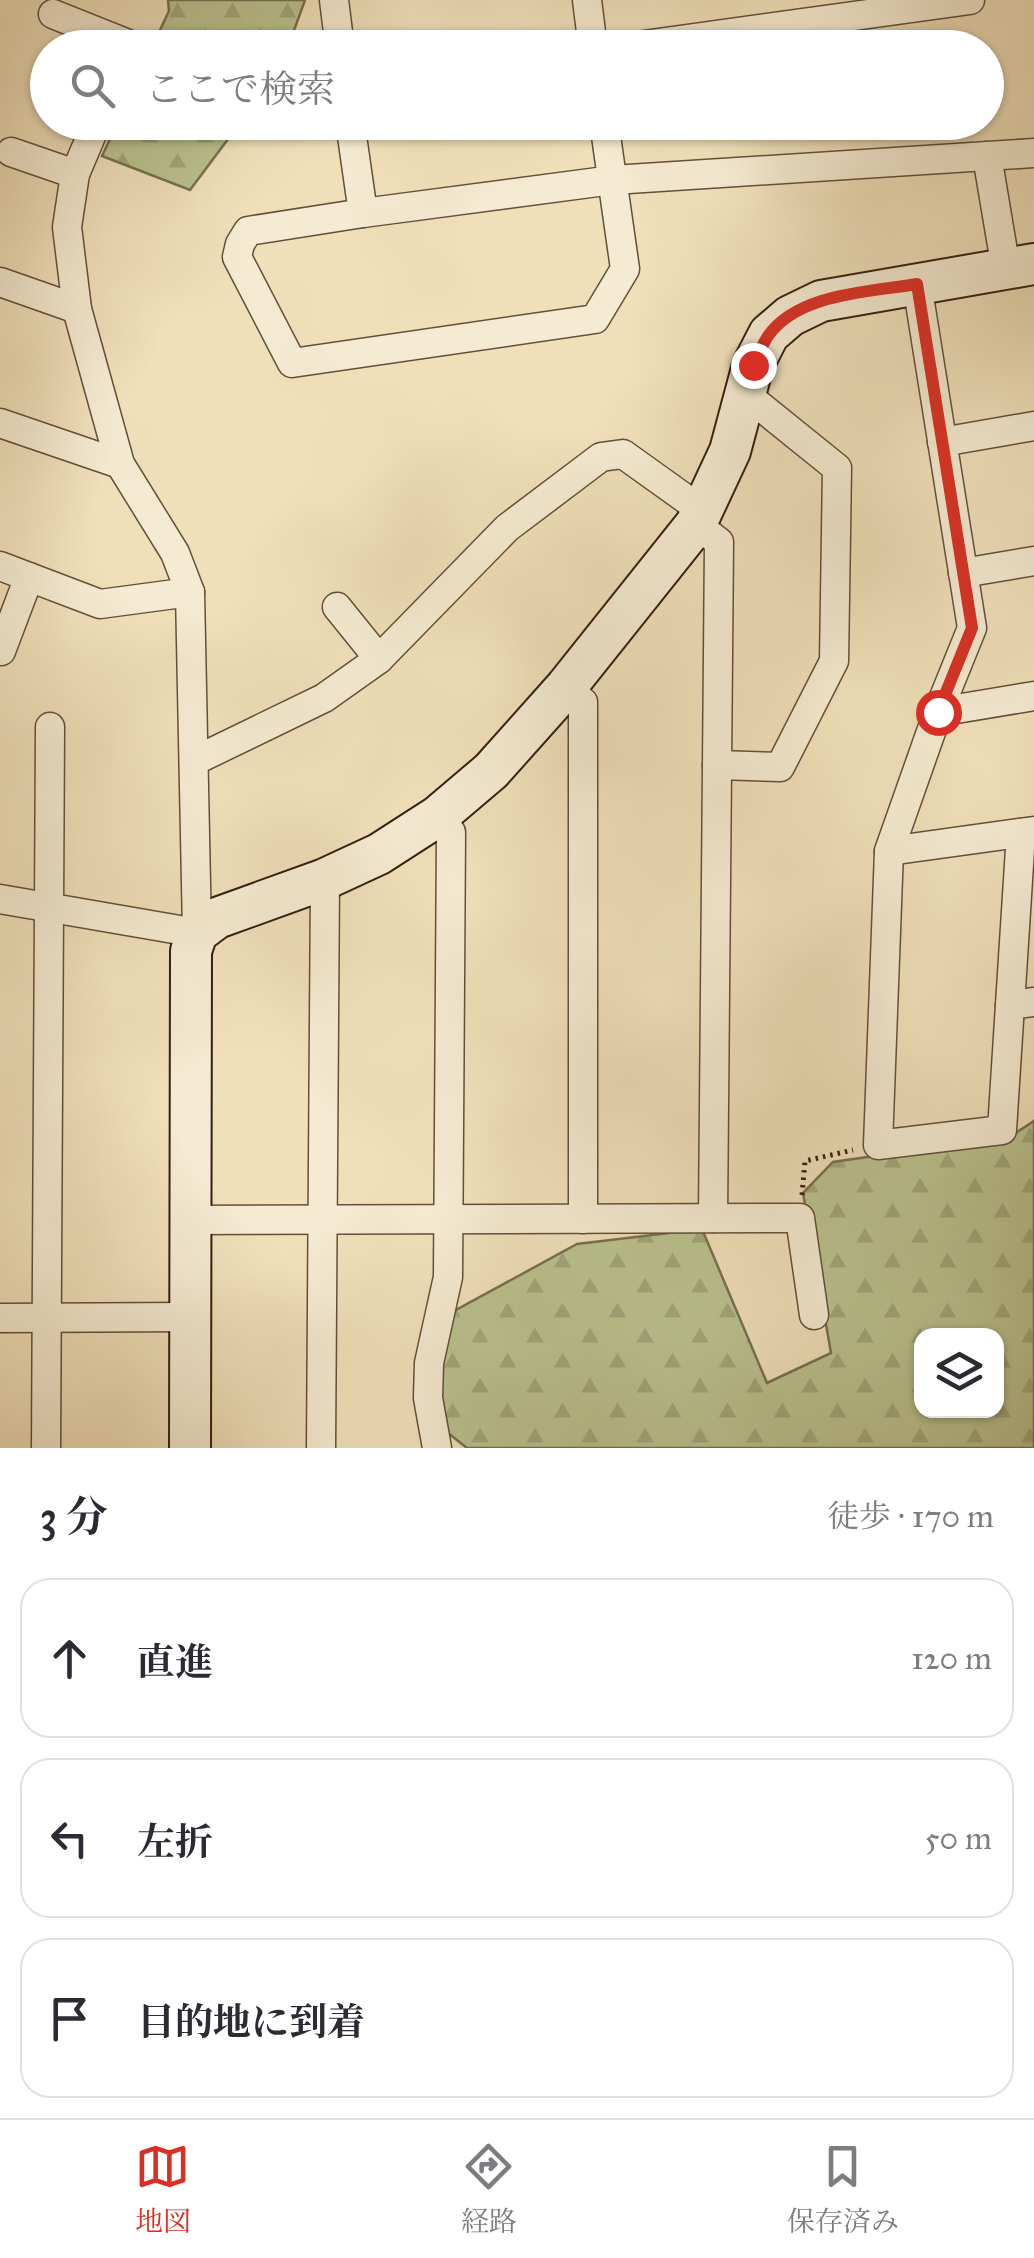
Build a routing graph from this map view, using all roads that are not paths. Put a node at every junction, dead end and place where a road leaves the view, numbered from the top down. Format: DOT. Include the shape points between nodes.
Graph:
graph roads {
  1 [pos="334,0"];
  2 [pos="587,0"];
  3 [pos="970,0"];
  4 [pos="53,14"];
  5 [pos="93,30"];
  6 [pos="338,30"];
  7 [pos="591,30"];
  8 [pos="752,30"];
  9 [pos="89,140"];
  10 [pos="353,140"];
  11 [pos="606,140"];
  12 [pos="11,152"];
  13 [pos="1034,153"];
  14 [pos="987,156"];
  15 [pos="74,174"];
  16 [pos="612,180"];
  17 [pos="364,212"];
  18 [pos="1020,266"];
  19 [pos="0,282"];
  20 [pos="917,284"];
  21 [pos="77,308"];
  22 [pos="744,394"];
  23 [pos="0,423"];
  24 [pos="1034,426"];
  25 [pos="942,442"];
  26 [pos="120,464"];
  27 [pos="700,518"];
  28 [pos="1034,562"];
  29 [pos="0,566"];
  30 [pos="963,573"];
  31 [pos="29,576"];
  32 [pos="190,592"];
  33 [pos="337,608"];
  34 [pos="1,651"];
  35 [pos="379,658"];
  36 [pos="566,688"];
  37 [pos="1034,696"];
  38 [pos="938,712"];
  39 [pos="50,727"];
  40 [pos="194,761"];
  41 [pos="717,765"];
  42 [pos="438,816"];
  43 [pos="1028,832"];
  44 [pos="890,852"];
  45 [pos="324,879"];
  46 [pos="0,899"];
  47 [pos="49,908"];
  48 [pos="197,934"];
  49 [pos="1022,1003"];
  50 [pos="714,1218"];
  51 [pos="448,1219"];
  52 [pos="583,1219"];
  53 [pos="191,1220"];
  54 [pos="322,1220"];
  55 [pos="814,1315"];
  56 [pos="192,1317"];
  57 [pos="0,1318"];
  58 [pos="47,1318"];
  59 [pos="46,1448"];
  60 [pos="190,1448"];
  61 [pos="321,1448"];
  62 [pos="437,1448"];
  1 -- 6 [label="street"];
  2 -- 7 [label="street"];
  3 -- 8 [label="street"];
  4 -- 5 [label="street"];
  9 -- 15 [label="street"];
  10 -- 17 [label="street"];
  11 -- 16 [label="street"];
  12 -- 15 [label="street"];
  13 -- 14 [label="street"];
  14 -- 16 [label="street"];
  14 -- 18 [label="street"];
  15 -- 21 [label="street" via="67,227"];
  16 -- 17 [label="street"];
  16 -- 17 [label="street" via="625,270 596,319 292,363 237,257 240,244 248,232"];
  18 -- 20 [label="street"];
  19 -- 21 [label="street"];
  20 -- 22 [label="street" via="821,301 790,316 769,334"];
  20 -- 25 [label="street"];
  21 -- 26 [label="street"];
  22 -- 27 [label="street" via="730,451"];
  22 -- 41 [label="street" via="837,468 834,661 780,767"];
  23 -- 26 [label="street"];
  24 -- 25 [label="street"];
  25 -- 30 [label="street"];
  26 -- 32 [label="street" via="175,553"];
  27 -- 35 [label="street" via="623,454 601,456 507,528"];
  27 -- 36 [label="street"];
  27 -- 41 [label="street" via="719,542"];
  28 -- 30 [label="street"];
  29 -- 31 [label="street"];
  30 -- 38 [label="street" via="972,628"];
  31 -- 32 [label="street" via="100,604"];
  31 -- 34 [label="street"];
  32 -- 40 [label="street"];
  33 -- 35 [label="street"];
  35 -- 40 [label="street" via="324,698"];
  36 -- 42 [label="street"];
  36 -- 52 [label="street" via="583,702"];
  37 -- 38 [label="street"];
  38 -- 44 [label="street"];
  39 -- 47 [label="street"];
  40 -- 48 [label="street"];
  41 -- 50 [label="street"];
  42 -- 45 [label="street"];
  42 -- 51 [label="street" via="451,832"];
  43 -- 44 [label="street"];
  43 -- 49 [label="street"];
  44 -- 49 [label="street" via="878,1145 1002,1130"];
  45 -- 48 [label="street" via="217,918"];
  45 -- 54 [label="street"];
  46 -- 47 [label="street"];
  47 -- 48 [label="street"];
  47 -- 58 [label="street"];
  48 -- 53 [label="street" via="191,951"];
  50 -- 52 [label="street"];
  50 -- 55 [label="street" via="800,1218"];
  51 -- 52 [label="street"];
  51 -- 54 [label="street"];
  51 -- 62 [label="street" via="448,1277 428,1380"];
  53 -- 54 [label="street"];
  53 -- 56 [label="street"];
  54 -- 61 [label="street"];
  56 -- 58 [label="street"];
  56 -- 60 [label="street"];
  57 -- 58 [label="street"];
  58 -- 59 [label="street"];
}
